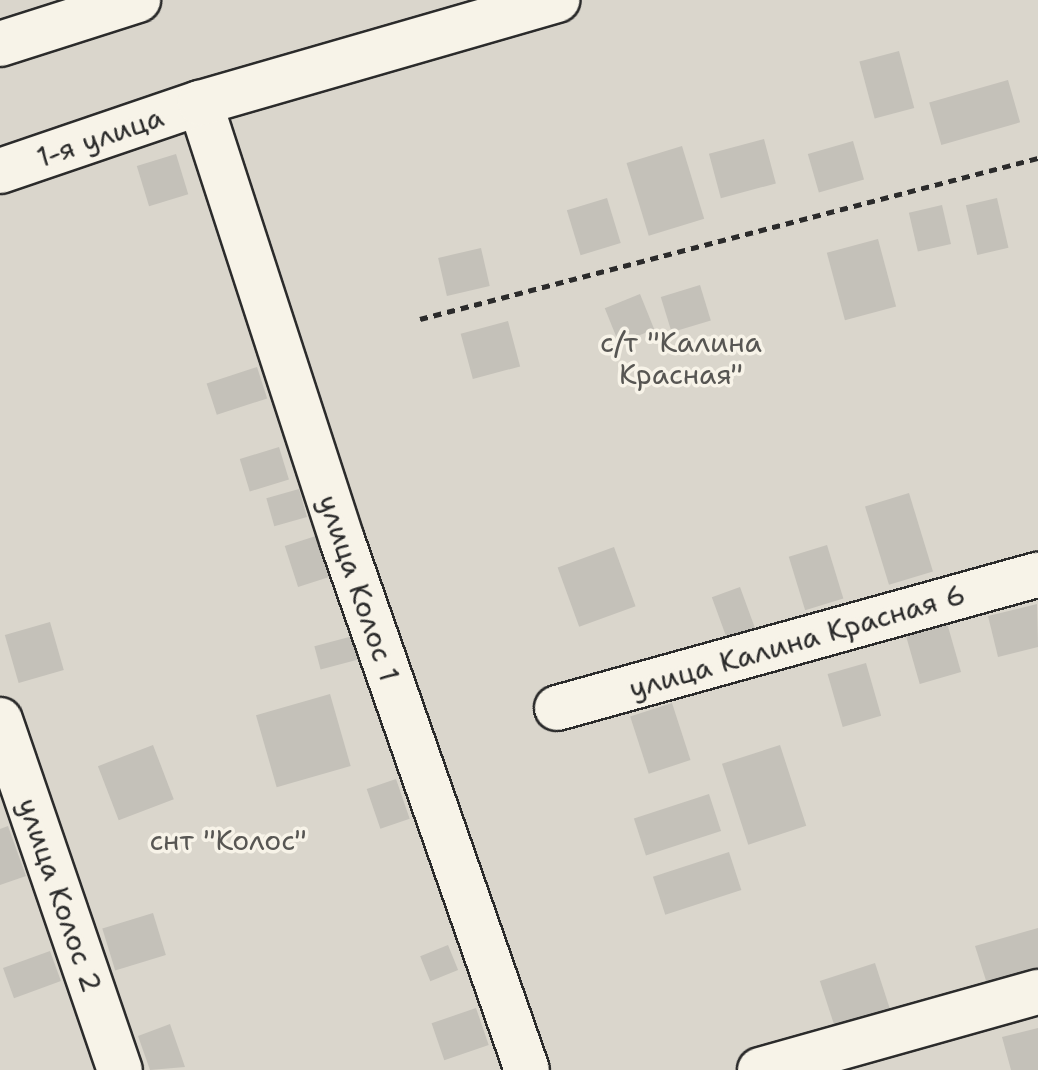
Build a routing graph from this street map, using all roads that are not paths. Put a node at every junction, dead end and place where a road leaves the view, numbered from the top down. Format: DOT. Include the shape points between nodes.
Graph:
graph roads {
  1 [pos="138,0"];
  2 [pos="557,0"];
  3 [pos="0,44"];
  4 [pos="200,103"];
  5 [pos="0,171"];
  6 [pos="1038,575"];
  7 [pos="557,708"];
  8 [pos="0,720"];
  9 [pos="1038,992"];
  10 [pos="120,1070"];
  11 [pos="527,1070"];
  12 [pos="760,1070"];
  1 -- 3 [label="street"];
  2 -- 4 [label="street, 1-я улица"];
  4 -- 5 [label="street, 1-я улица"];
  4 -- 11 [label="street, улица Колос 1" via="342,540"];
  6 -- 7 [label="street, улица Калина Красная 6"];
  8 -- 10 [label="street, улица Колос 2"];
  9 -- 12 [label="street"];
}
